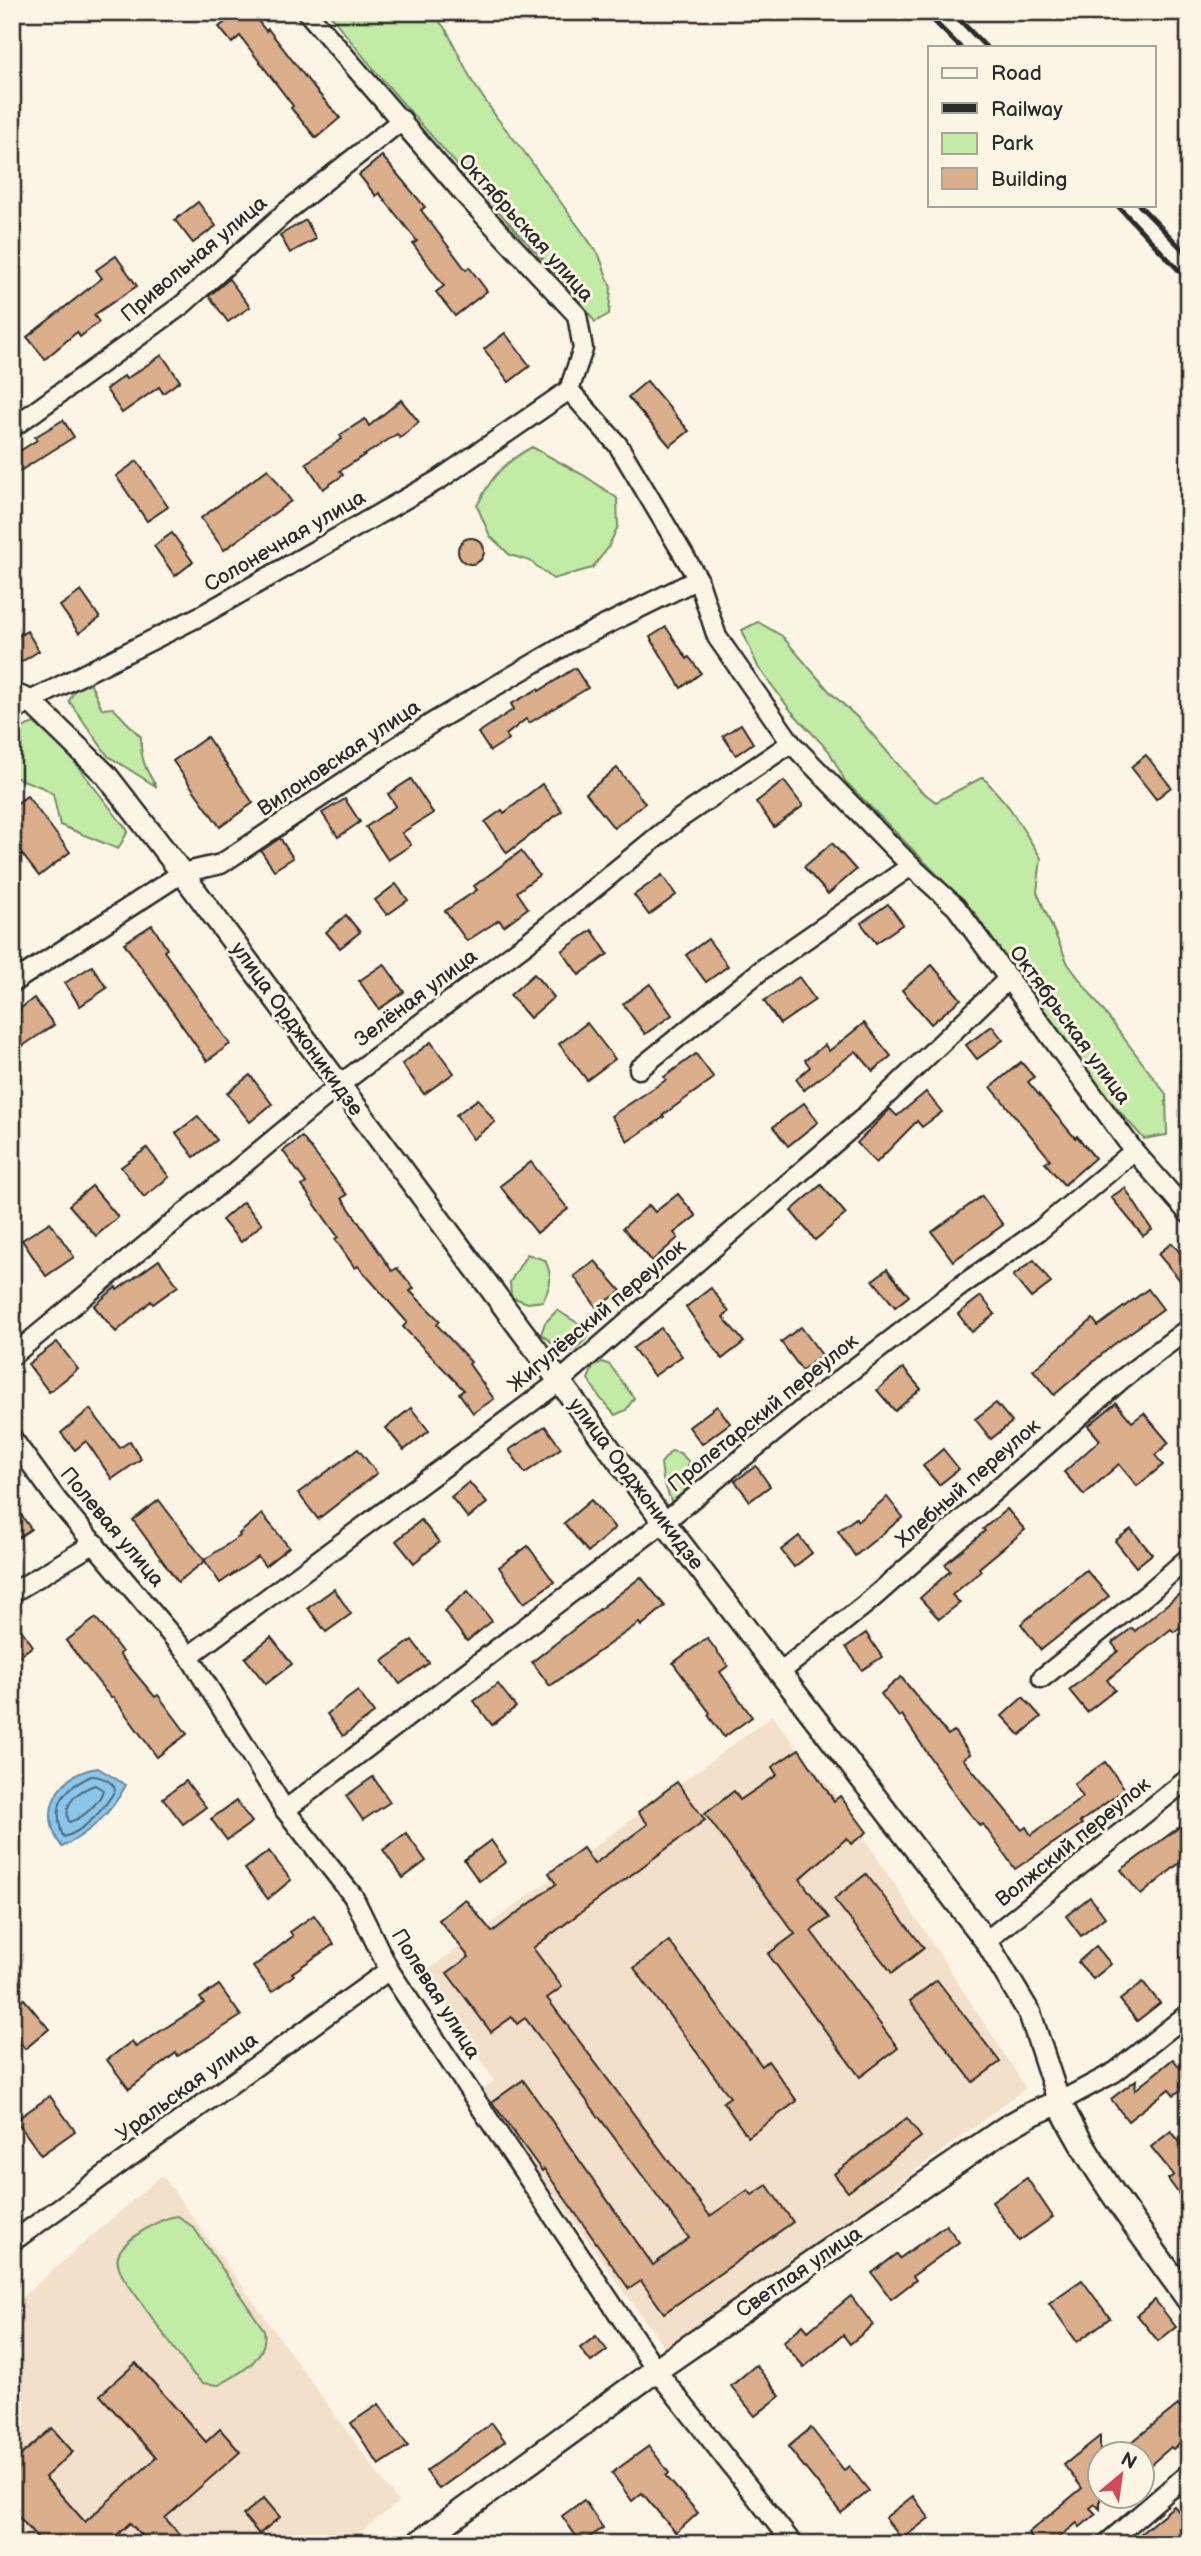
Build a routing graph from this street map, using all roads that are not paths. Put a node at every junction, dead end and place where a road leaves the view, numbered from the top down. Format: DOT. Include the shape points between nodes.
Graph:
graph roads {
  1 [pos="307,12"];
  2 [pos="402,120"];
  3 [pos="569,390"];
  4 [pos="12,428"];
  5 [pos="698,579"];
  6 [pos="18,703"];
  7 [pos="791,743"];
  8 [pos="911,866"];
  9 [pos="182,873"];
  10 [pos="1009,978"];
  11 [pos="12,983"];
  12 [pos="639,1069"];
  13 [pos="338,1086"];
  14 [pos="1134,1151"];
  15 [pos="1189,1214"];
  16 [pos="1189,1328"];
  17 [pos="12,1356"];
  18 [pos="560,1381"];
  19 [pos="12,1438"];
  20 [pos="664,1522"];
  21 [pos="95,1543"];
  22 [pos="1189,1557"];
  23 [pos="12,1593"];
  24 [pos="189,1656"];
  25 [pos="779,1674"];
  26 [pos="1042,1678"];
  27 [pos="1189,1778"];
  28 [pos="285,1810"];
  29 [pos="986,1941"];
  30 [pos="389,1970"];
  31 [pos="1189,2013"];
  32 [pos="1059,2102"];
  33 [pos="12,2242"];
  34 [pos="1189,2300"];
  35 [pos="656,2370"];
  36 [pos="1189,2473"];
  37 [pos="417,2544"];
  38 [pos="793,2544"];
  39 [pos="1106,2544"];
  1 -- 2 [label="street, Октябрьская улица"];
  2 -- 3 [label="street, Октябрьская улица" via="577,315 583,349"];
  2 -- 4 [label="street, Привольная улица" via="287,211 182,305"];
  3 -- 5 [label="street, Октябрьская улица" via="618,445"];
  3 -- 6 [label="street, Солонечная улица" via="440,479 202,615"];
  5 -- 7 [label="street, Октябрьская улица" via="717,637"];
  5 -- 9 [label="street, Вилоновская улица" via="569,643 432,723 221,864"];
  6 -- 9 [label="street, улица Орджоникидзе" via="106,775"];
  7 -- 8 [label="street, Октябрьская улица"];
  7 -- 13 [label="street, Зелёная улица" via="679,819 528,942"];
  8 -- 10 [label="street, Октябрьская улица" via="956,907"];
  8 -- 12 [label="street" via="764,968"];
  9 -- 11 [label="street, Вилоновская улица"];
  9 -- 13 [label="street, улица Орджоникидзе"];
  10 -- 14 [label="street, Октябрьская улица"];
  10 -- 18 [label="street, Жигулёвский переулок" via="862,1119"];
  13 -- 17 [label="street, Зелёная улица"];
  13 -- 18 [label="street, улица Орджоникидзе"];
  14 -- 15 [label="street, Октябрьская улица"];
  14 -- 20 [label="street, Пролетарский переулок" via="1040,1230 821,1394"];
  16 -- 25 [label="street, Хлебный переулок" via="1122,1379 867,1603"];
  18 -- 20 [label="street, улица Орджоникидзе"];
  18 -- 24 [label="street, Жигулёвский переулок"];
  19 -- 21 [label="street, Полевая улица"];
  20 -- 25 [label="street, улица Орджоникидзе"];
  20 -- 28 [label="street, Пролетарский переулок"];
  21 -- 23 [label="street"];
  21 -- 24 [label="street, Полевая улица"];
  22 -- 26 [label="street"];
  24 -- 28 [label="street, Полевая улица"];
  25 -- 29 [label="street, улица Орджоникидзе"];
  27 -- 29 [label="street, Волжский переулок"];
  28 -- 30 [label="street, Полевая улица" via="353,1896"];
  29 -- 32 [label="street, улица Орджоникидзе" via="1030,2014"];
  30 -- 33 [label="street, Уральская улица"];
  30 -- 35 [label="street, Полевая улица"];
  31 -- 32 [label="street, Светлая улица" via="1115,2072"];
  32 -- 34 [label="main road, улица Орджоникидзе" via="1125,2212"];
  32 -- 35 [label="main road, Светлая улица" via="1006,2129"];
  35 -- 37 [label="main road, Светлая улица"];
  35 -- 38 [label="street, Полевая улица"];
  36 -- 39 [label="street"];
}
